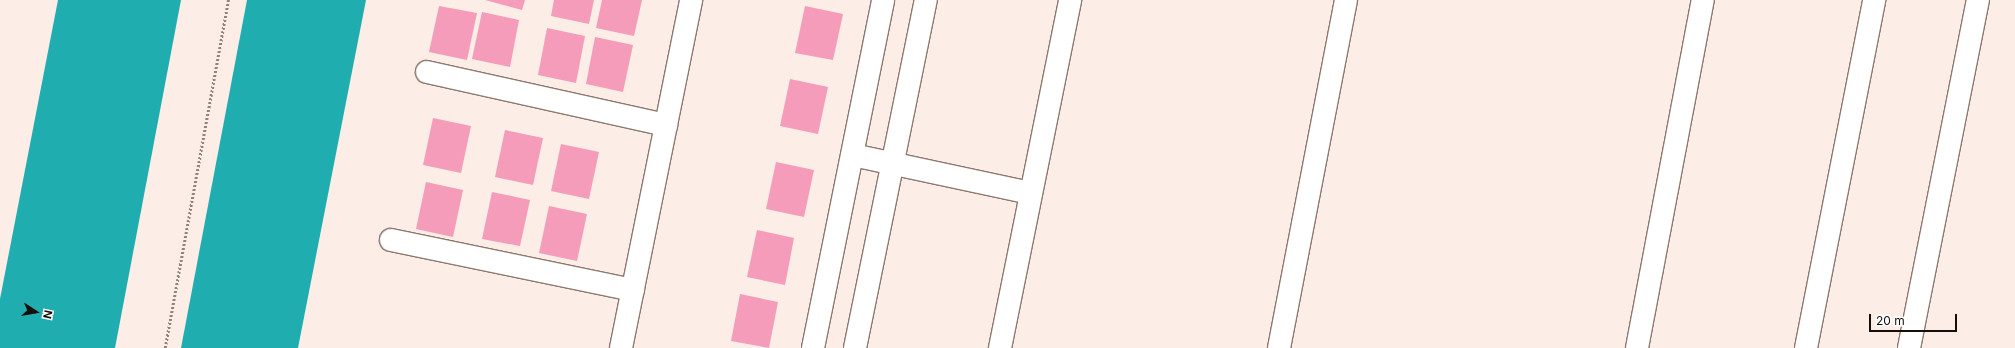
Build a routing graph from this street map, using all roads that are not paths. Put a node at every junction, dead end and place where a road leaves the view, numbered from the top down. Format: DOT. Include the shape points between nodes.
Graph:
graph roads {
  1 [pos="691,0"];
  2 [pos="883,0"];
  3 [pos="926,0"];
  4 [pos="1070,0"];
  5 [pos="1346,0"];
  6 [pos="1703,0"];
  7 [pos="1874,0"];
  8 [pos="1978,0"];
  9 [pos="426,72"];
  10 [pos="666,125"];
  11 [pos="853,155"];
  12 [pos="893,164"];
  13 [pos="1030,193"];
  14 [pos="391,240"];
  15 [pos="633,290"];
  16 [pos="621,348"];
  17 [pos="813,348"];
  18 [pos="855,348"];
  19 [pos="1000,348"];
  20 [pos="1279,348"];
  21 [pos="1636,348"];
  22 [pos="1806,348"];
  23 [pos="1909,348"];
  1 -- 10 [label="street"];
  2 -- 11 [label="street"];
  3 -- 12 [label="street"];
  4 -- 13 [label="street"];
  5 -- 20 [label="street"];
  6 -- 21 [label="street"];
  7 -- 22 [label="street"];
  8 -- 23 [label="street"];
  9 -- 10 [label="street"];
  10 -- 15 [label="street"];
  11 -- 12 [label="street"];
  11 -- 17 [label="street"];
  12 -- 13 [label="street"];
  12 -- 18 [label="street"];
  13 -- 19 [label="street"];
  14 -- 15 [label="street"];
  15 -- 16 [label="street"];
}
